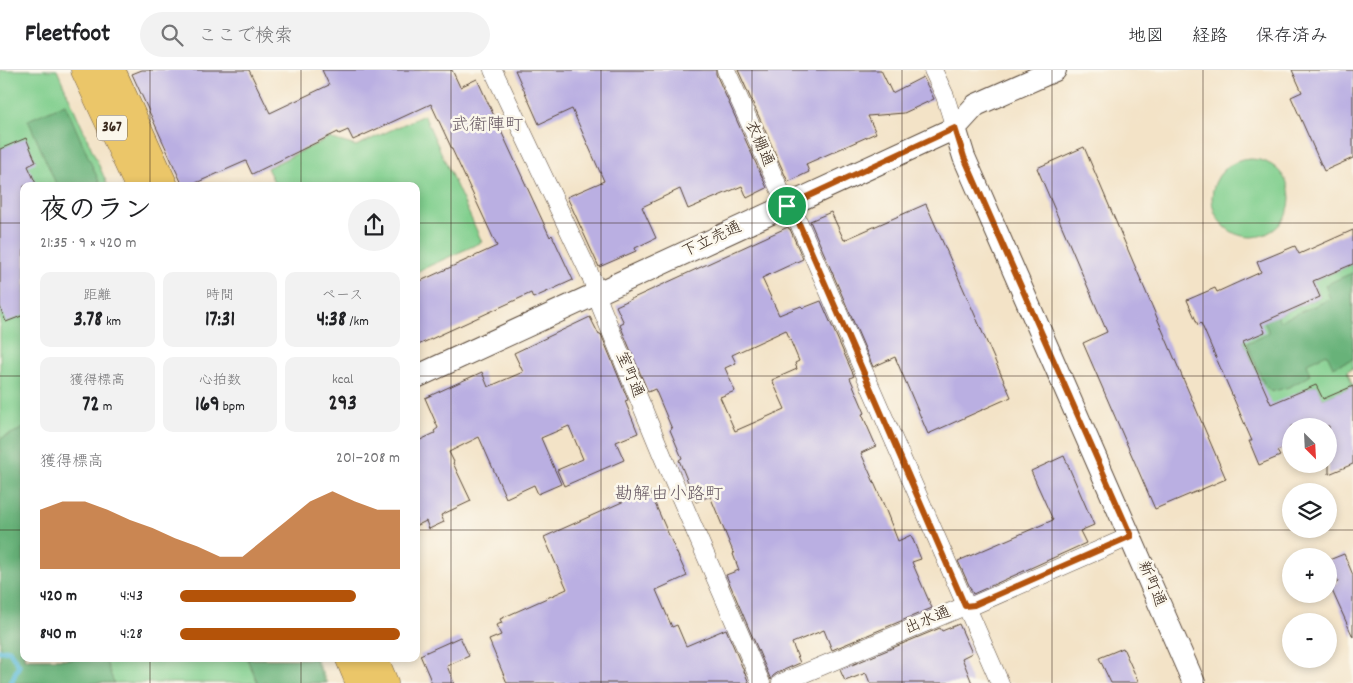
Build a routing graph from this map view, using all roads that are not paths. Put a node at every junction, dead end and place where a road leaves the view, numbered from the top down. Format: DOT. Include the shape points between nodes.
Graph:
graph roads {
  1 [pos="493,70"];
  2 [pos="726,70"];
  3 [pos="933,70"];
  4 [pos="1056,70"];
  5 [pos="103,73"];
  6 [pos="955,128"];
  7 [pos="138,182"];
  8 [pos="162,182"];
  9 [pos="787,206"];
  10 [pos="596,294"];
  11 [pos="420,376"];
  12 [pos="1131,536"];
  13 [pos="965,606"];
  14 [pos="351,662"];
  15 [pos="375,662"];
  16 [pos="360,683"];
  17 [pos="384,683"];
  18 [pos="761,683"];
  19 [pos="781,683"];
  20 [pos="1000,683"];
  21 [pos="1194,683"];
  1 -- 10 [label="street, 室町通" via="592,279"];
  2 -- 9 [label="street, 衣棚通"];
  3 -- 6 [label="street, 新町通"];
  4 -- 6 [label="street, 下立売通" via="976,105"];
  5 -- 7 [label="highway, 367"];
  5 -- 8 [label="highway, 367"];
  6 -- 9 [label="street, 下立売通"];
  6 -- 12 [label="street, 新町通" via="964,157"];
  9 -- 10 [label="street, 下立売通"];
  9 -- 13 [label="street, 衣棚通" via="798,221"];
  10 -- 11 [label="street, 下立売通"];
  10 -- 18 [label="street, 室町通"];
  12 -- 13 [label="street, 出水通" via="974,605"];
  12 -- 21 [label="street, 新町通"];
  13 -- 19 [label="street, 出水通"];
  13 -- 20 [label="street, 衣棚通"];
  14 -- 16 [label="highway"];
  15 -- 17 [label="highway"];
}
